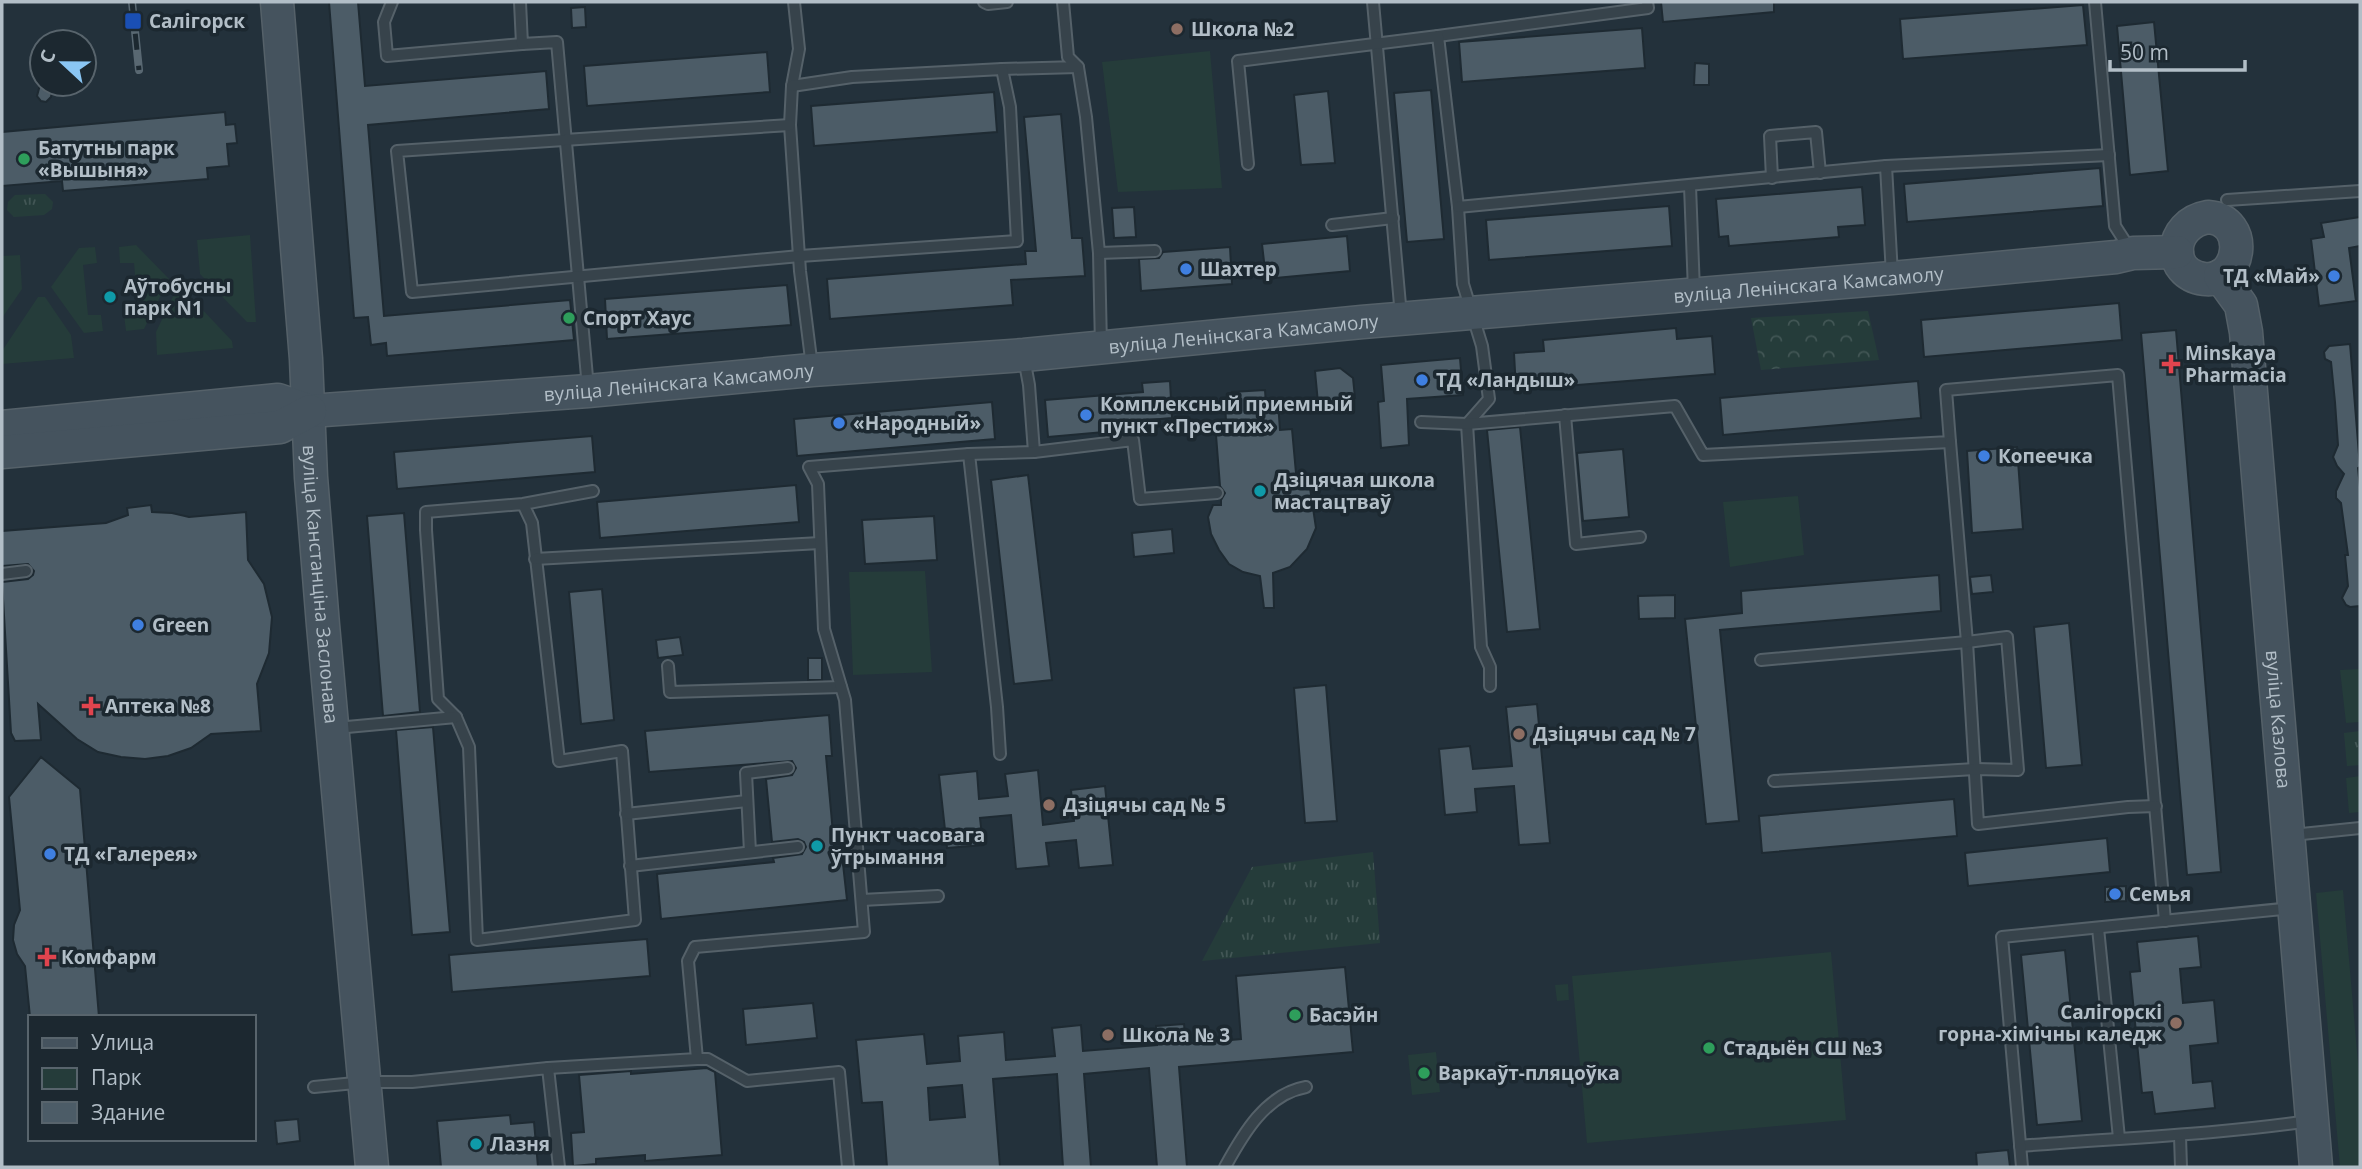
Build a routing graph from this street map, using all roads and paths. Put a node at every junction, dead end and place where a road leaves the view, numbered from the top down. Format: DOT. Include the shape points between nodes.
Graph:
graph roads {
  1 [pos="277,2"];
  2 [pos="392,2"];
  3 [pos="520,2"];
  4 [pos="794,2"];
  5 [pos="984,2"];
  6 [pos="1007,2"];
  7 [pos="1063,2"];
  8 [pos="1373,2"];
  9 [pos="1647,2"];
  10 [pos="2095,2"];
  11 [pos="1438,36"];
  12 [pos="1377,43"];
  13 [pos="522,44"];
  14 [pos="1078,67"];
  15 [pos="1002,69"];
  16 [pos="792,86"];
  17 [pos="790,125"];
  18 [pos="566,139"];
  19 [pos="2109,155"];
  20 [pos="1248,164"];
  21 [pos="1886,166"];
  22 [pos="1820,173"];
  23 [pos="1772,178"];
  24 [pos="1690,186"];
  25 [pos="2360,191"];
  26 [pos="2227,200"];
  27 [pos="1458,206"];
  28 [pos="1393,218"];
  29 [pos="1332,225"];
  30 [pos="1155,251"];
  31 [pos="2177,252"];
  32 [pos="1099,253"];
  33 [pos="2133,253"];
  34 [pos="800,256"];
  35 [pos="577,276"];
  36 [pos="2220,276"];
  37 [pos="1892,278"];
  38 [pos="1694,293"];
  39 [pos="1474,314"];
  40 [pos="1401,318"];
  41 [pos="1101,347"];
  42 [pos="1024,355"];
  43 [pos="812,370"];
  44 [pos="588,391"];
  45 [pos="310,411"];
  46 [pos="1565,415"];
  47 [pos="1421,422"];
  48 [pos="1467,424"];
  49 [pos="2,427"];
  50 [pos="1950,442"];
  51 [pos="2,452"];
  52 [pos="1034,452"];
  53 [pos="969,454"];
  54 [pos="593,491"];
  55 [pos="1217,493"];
  56 [pos="523,505"];
  57 [pos="1640,537"];
  58 [pos="820,543"];
  59 [pos="535,559"];
  60 [pos="26,571"];
  61 [pos="2,574"];
  62 [pos="1967,642"];
  63 [pos="1761,660"];
  64 [pos="668,666"];
  65 [pos="1490,686"];
  66 [pos="841,687"];
  67 [pos="456,717"];
  68 [pos="332,728"];
  69 [pos="1000,754"];
  70 [pos="788,768"];
  71 [pos="1975,769"];
  72 [pos="1774,781"];
  73 [pos="747,801"];
  74 [pos="2156,806"];
  75 [pos="626,814"];
  76 [pos="2360,828"];
  77 [pos="2289,835"];
  78 [pos="798,847"];
  79 [pos="750,852"];
  80 [pos="630,866"];
  81 [pos="938,896"];
  82 [pos="863,900"];
  83 [pos="2295,908"];
  84 [pos="2165,921"];
  85 [pos="2098,928"];
  86 [pos="697,1059"];
  87 [pos="548,1068"];
  88 [pos="365,1082"];
  89 [pos="314,1087"];
  90 [pos="1306,1087"];
  91 [pos="2312,1121"];
  92 [pos="2180,1136"];
  93 [pos="2119,1138"];
  94 [pos="2020,1146"];
  95 [pos="372,1167"];
  96 [pos="559,1167"];
  97 [pos="848,1167"];
  98 [pos="1226,1167"];
  99 [pos="2022,1167"];
  100 [pos="2181,1167"];
  101 [pos="2316,1167"];
  1 -- 45 [label="main road, вуліца Канстанціна Заслонава"];
  2 -- 13 [label="lane" via="384,22 387,56"];
  3 -- 13 [label="lane"];
  4 -- 16 [label="lane" via="799,49"];
  5 -- 6 [label="lane"];
  7 -- 14 [label="lane" via="1068,57"];
  8 -- 12 [label="lane"];
  9 -- 11 [label="lane" via="1648,8"];
  10 -- 19 [label="lane"];
  11 -- 12 [label="lane"];
  11 -- 27 [label="lane"];
  12 -- 20 [label="lane" via="1238,61"];
  12 -- 28 [label="lane"];
  13 -- 18 [label="lane" via="557,42"];
  14 -- 15 [label="lane"];
  14 -- 32 [label="lane"];
  15 -- 16 [label="lane" via="852,77"];
  15 -- 34 [label="lane" via="1010,107 1017,240"];
  16 -- 17 [label="lane"];
  17 -- 18 [label="lane"];
  17 -- 34 [label="lane"];
  18 -- 35 [label="lane"];
  18 -- 35 [label="lane" via="397,151 412,292"];
  19 -- 21 [label="lane"];
  19 -- 33 [label="lane" via="2115,226"];
  21 -- 22 [label="lane"];
  21 -- 37 [label="lane"];
  22 -- 23 [label="lane"];
  22 -- 23 [label="lane" via="1816,132 1770,136"];
  23 -- 24 [label="lane"];
  24 -- 27 [label="lane"];
  24 -- 38 [label="lane"];
  25 -- 26 [label="lane"];
  27 -- 39 [label="lane" via="1463,284"];
  28 -- 29 [label="lane"];
  28 -- 40 [label="lane"];
  30 -- 32 [label="lane"];
  31 -- 33 [label="main road, вуліца Ленінскага Камсамолу"];
  31 -- 36 [label="main road" via="2185,270 2193,275"];
  31 -- 36 [label="main road" via="2177,242 2188,224 2218,218 2228,225 2237,246 2231,267"];
  32 -- 41 [label="lane"];
  33 -- 37 [label="main road, вуліца Ленінскага Камсамолу"];
  34 -- 35 [label="lane"];
  34 -- 43 [label="lane"];
  35 -- 44 [label="lane"];
  36 -- 77 [label="main road, вуліца Казлова" via="2241,305 2246,332"];
  37 -- 38 [label="main road, вуліца Ленінскага Камсамолу"];
  38 -- 39 [label="main road, вуліца Ленінскага Камсамолу"];
  39 -- 40 [label="main road, вуліца Ленінскага Камсамолу"];
  39 -- 48 [label="lane" via="1489,399"];
  40 -- 41 [label="main road, вуліца Ленінскага Камсамолу"];
  41 -- 42 [label="main road, вуліца Ленінскага Камсамолу"];
  42 -- 43 [label="main road, вуліца Ленінскага Камсамолу"];
  42 -- 52 [label="lane"];
  43 -- 44 [label="main road, вуліца Ленінскага Камсамолу"];
  44 -- 45 [label="main road, вуліца Ленінскага Камсамолу"];
  45 -- 49 [label="main road, вуліца Ленінскага Камсамолу" via="278,400"];
  45 -- 51 [label="main road, вуліца Ленінскага Камсамолу" via="280,427"];
  45 -- 68 [label="main road, вуліца Канстанціна Заслонава" via="311,477"];
  46 -- 48 [label="lane"];
  46 -- 50 [label="lane" via="1675,406 1703,455"];
  46 -- 57 [label="lane" via="1576,544"];
  47 -- 48 [label="lane"];
  48 -- 65 [label="lane" via="1481,648 1490,667"];
  50 -- 62 [label="lane"];
  50 -- 74 [label="lane" via="1946,390 2118,375"];
  52 -- 53 [label="lane"];
  52 -- 55 [label="lane" via="1133,440 1140,499"];
  53 -- 58 [label="lane" via="809,467 818,484"];
  53 -- 69 [label="lane"];
  54 -- 56 [label="lane"];
  56 -- 59 [label="lane" via="532,523"];
  56 -- 67 [label="lane" via="426,512 438,699"];
  58 -- 59 [label="lane"];
  58 -- 66 [label="lane" via="824,629"];
  59 -- 75 [label="lane" via="559,761 622,751"];
  60 -- 61 [label="lane"];
  62 -- 63 [label="lane"];
  62 -- 71 [label="lane"];
  62 -- 71 [label="lane" via="2007,637 2018,770"];
  64 -- 66 [label="lane" via="670,692"];
  66 -- 82 [label="lane"];
  67 -- 68 [label="lane"];
  67 -- 80 [label="lane" via="469,747 477,940 635,920"];
  68 -- 88 [label="main road, вуліца Канстанціна Заслонава"];
  70 -- 73 [label="lane" via="746,774"];
  71 -- 72 [label="lane"];
  71 -- 74 [label="lane" via="1978,824"];
  73 -- 75 [label="lane"];
  73 -- 79 [label="lane"];
  74 -- 84 [label="lane"];
  75 -- 80 [label="lane"];
  76 -- 77 [label="lane"];
  77 -- 83 [label="main road, вуліца Казлова"];
  78 -- 79 [label="lane"];
  79 -- 80 [label="lane"];
  81 -- 82 [label="lane"];
  82 -- 86 [label="lane" via="864,932 695,947 688,961"];
  83 -- 84 [label="lane"];
  83 -- 91 [label="main road, вуліца Казлова"];
  84 -- 85 [label="lane"];
  85 -- 93 [label="lane"];
  85 -- 94 [label="lane" via="2002,937"];
  86 -- 87 [label="lane"];
  86 -- 97 [label="lane" via="708,1059 747,1081 839,1072"];
  87 -- 88 [label="lane" via="412,1082"];
  87 -- 96 [label="lane"];
  88 -- 89 [label="lane"];
  88 -- 95 [label="main road, вуліца Канстанціна Заслонава"];
  90 -- 98 [label="lane" via="1272,1101"];
  91 -- 92 [label="lane"];
  91 -- 101 [label="main road, вуліца Казлова"];
  92 -- 93 [label="lane"];
  92 -- 100 [label="lane"];
  93 -- 94 [label="lane"];
  94 -- 99 [label="lane"];
}
